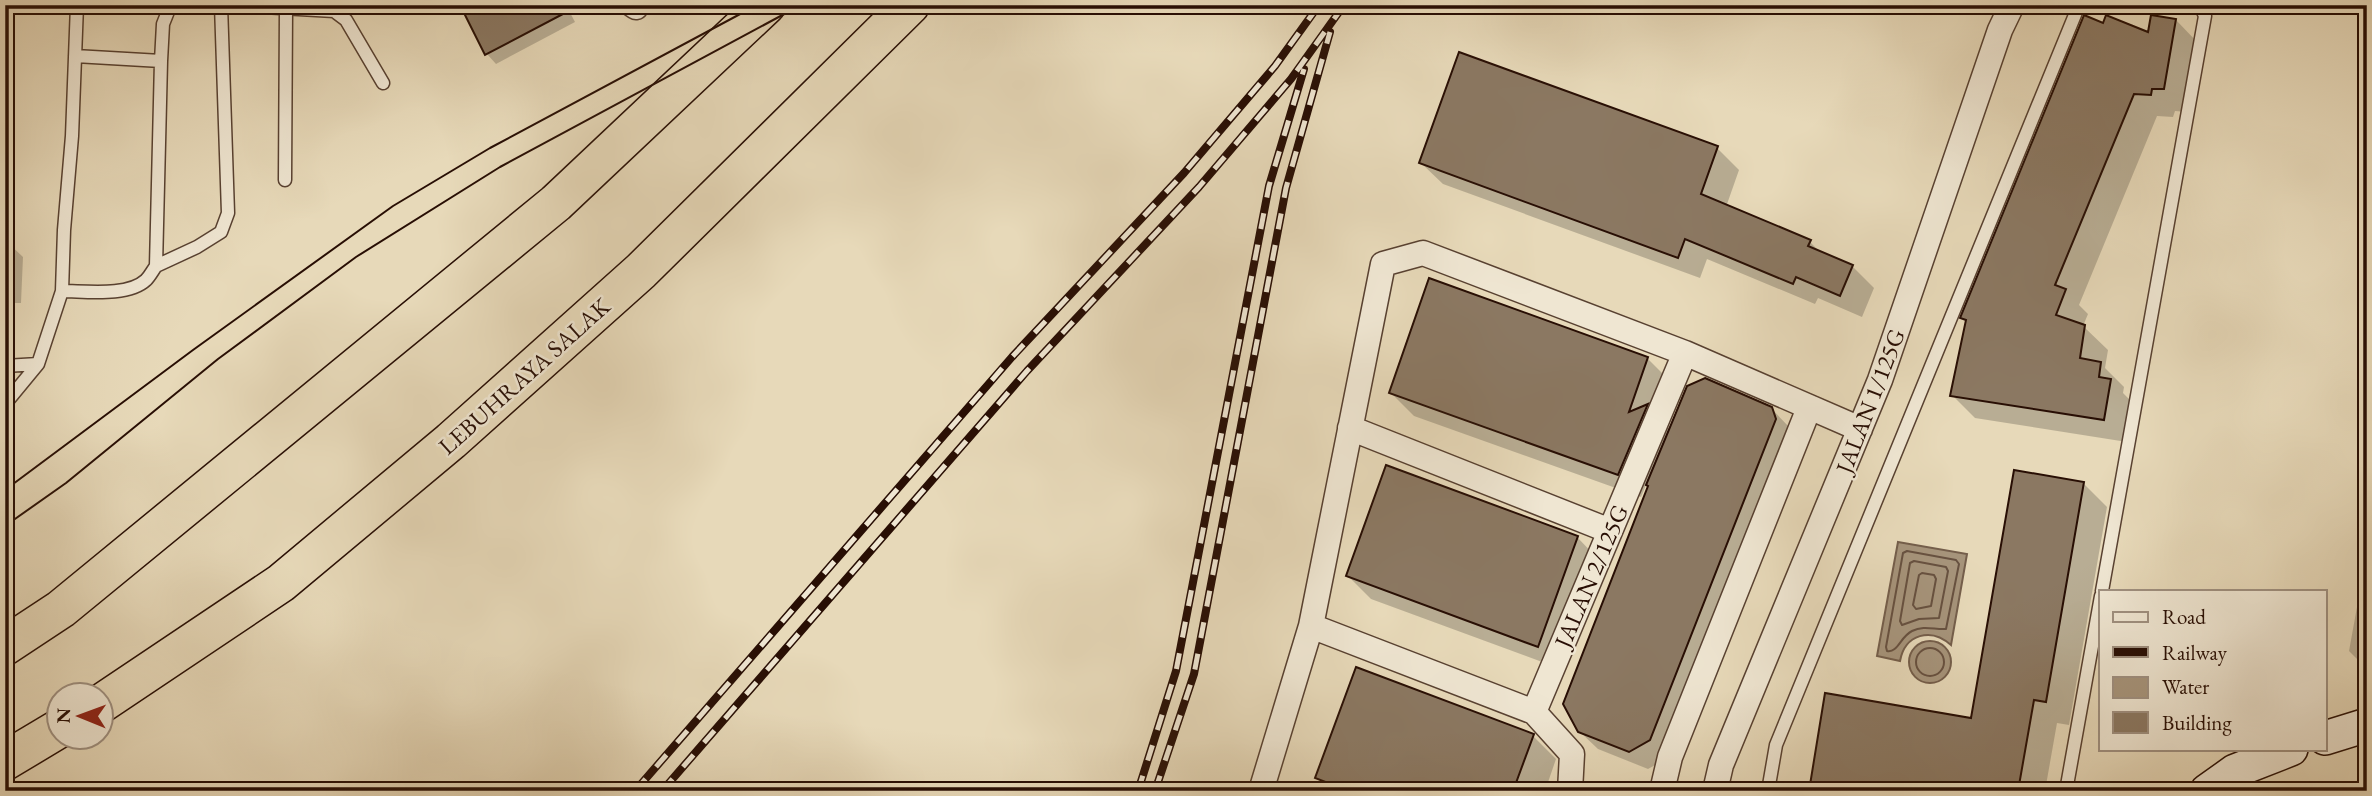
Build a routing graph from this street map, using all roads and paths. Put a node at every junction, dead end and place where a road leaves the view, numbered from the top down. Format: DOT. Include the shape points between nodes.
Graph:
graph roads {
  1 [pos="76,5"];
  2 [pos="178,5"];
  3 [pos="221,5"];
  4 [pos="229,5"];
  5 [pos="766,5"];
  6 [pos="911,5"];
  7 [pos="2012,5"];
  8 [pos="2079,5"];
  9 [pos="2200,5"];
  10 [pos="286,9"];
  11 [pos="75,56"];
  12 [pos="161,61"];
  13 [pos="383,83"];
  14 [pos="285,180"];
  15 [pos="156,266"];
  16 [pos="62,291"];
  17 [pos="1685,353"];
  18 [pos="38,364"];
  19 [pos="5,366"];
  20 [pos="5,404"];
  21 [pos="1809,408"];
  22 [pos="1350,428"];
  23 [pos="1860,429"];
  24 [pos="1610,531"];
  25 [pos="2102,590"];
  26 [pos="2099,605"];
  27 [pos="1311,626"];
  28 [pos="5,646"];
  29 [pos="116,694"];
  30 [pos="1534,712"];
  31 [pos="2367,725"];
  32 [pos="46,736"];
  33 [pos="2326,738"];
  34 [pos="2288,750"];
  35 [pos="5,761"];
  36 [pos="1261,791"];
  37 [pos="1570,791"];
  38 [pos="1662,791"];
  39 [pos="1715,791"];
  40 [pos="1768,791"];
  41 [pos="2066,791"];
  42 [pos="2207,791"];
  1 -- 11 [label="lane"];
  2 -- 12 [label="lane" via="169,9 163,24"];
  3 -- 15 [label="lane" via="228,213 221,232"];
  4 -- 10 [label="lane"];
  5 -- 28 [label="highway" via="556,204 61,609"];
  6 -- 29 [label="highway, LEBUHRAYA SALAK" via="641,271 452,442 281,583"];
  7 -- 23 [label="street, JALAN 1/125G"];
  8 -- 40 [label="lane" via="1776,745"];
  9 -- 25 [label="lane" via="2205,16"];
  10 -- 13 [label="lane" via="334,11 346,20"];
  10 -- 14 [label="lane"];
  11 -- 12 [label="lane"];
  11 -- 16 [label="lane"];
  12 -- 15 [label="lane"];
  15 -- 16 [label="lane" via="144,282 125,289"];
  16 -- 18 [label="lane"];
  17 -- 21 [label="street"];
  17 -- 22 [label="street" via="1423,253 1383,264"];
  17 -- 24 [label="street, JALAN 2/125G"];
  18 -- 19 [label="lane"];
  18 -- 20 [label="lane"];
  21 -- 23 [label="street"];
  21 -- 38 [label="street" via="1670,757"];
  22 -- 24 [label="street"];
  22 -- 27 [label="street"];
  23 -- 39 [label="street, JALAN 1/125G" via="1721,765"];
  24 -- 30 [label="street, JALAN 2/125G"];
  26 -- 41 [label="lane"];
  27 -- 30 [label="street"];
  27 -- 36 [label="street"];
  30 -- 37 [label="street" via="1572,754"];
  31 -- 33 [label="street"];
  32 -- 35 [label="highway"];
  34 -- 42 [label="street" via="2235,771"];
}
